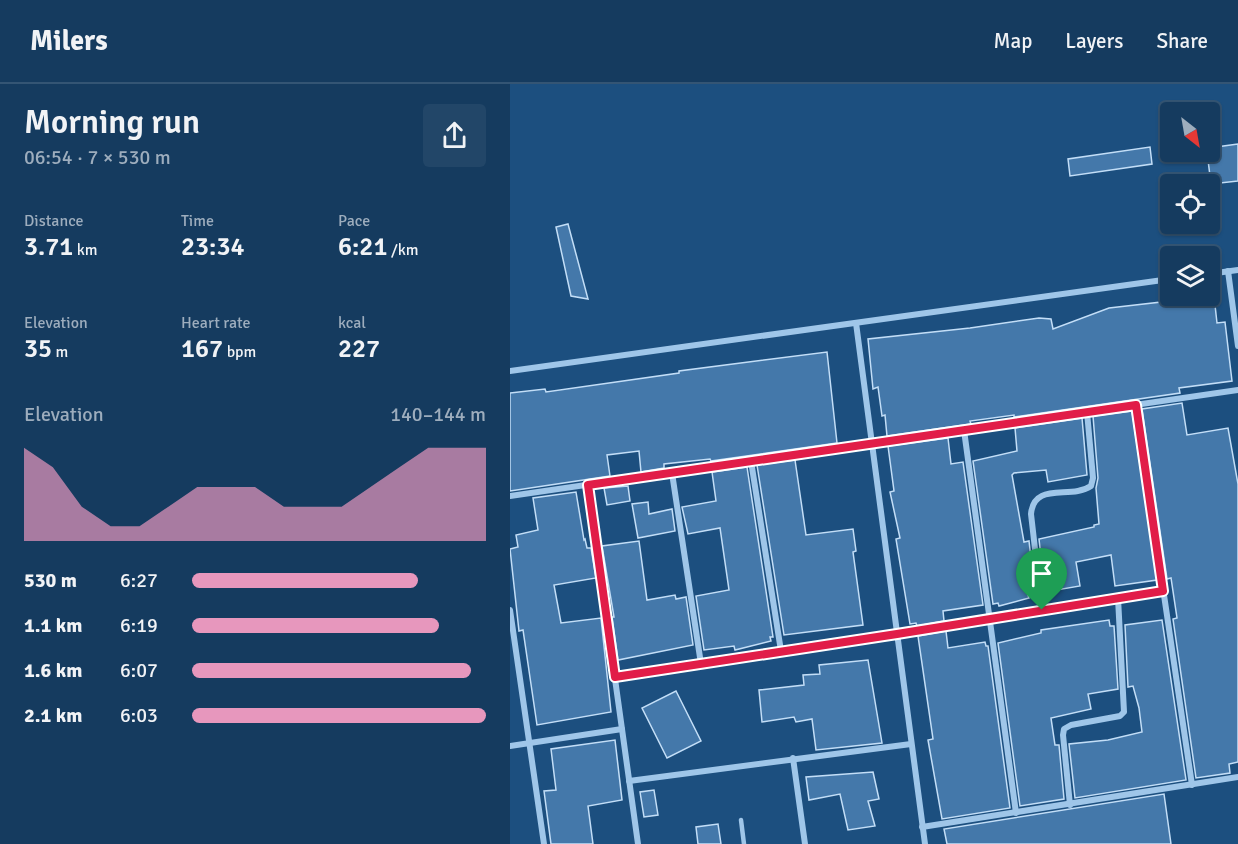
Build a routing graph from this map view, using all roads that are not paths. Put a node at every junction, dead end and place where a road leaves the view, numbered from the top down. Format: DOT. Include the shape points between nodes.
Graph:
graph roads {
  1 [pos="1238,270"];
  2 [pos="1228,271"];
  3 [pos="1220,272"];
  4 [pos="1160,280"];
  5 [pos="856,323"];
  6 [pos="1238,346"];
  7 [pos="510,371"];
  8 [pos="1238,390"];
  9 [pos="1136,405"];
  10 [pos="1087,412"];
  11 [pos="964,430"];
  12 [pos="872,444"];
  13 [pos="751,461"];
  14 [pos="672,473"];
  15 [pos="588,485"];
  16 [pos="510,496"];
  17 [pos="1163,591"];
  18 [pos="1118,598"];
  19 [pos="510,610"];
  20 [pos="1042,610"];
  21 [pos="990,618"];
  22 [pos="897,634"];
  23 [pos="781,651"];
  24 [pos="701,664"];
  25 [pos="615,677"];
  26 [pos="622,729"];
  27 [pos="529,743"];
  28 [pos="911,744"];
  29 [pos="510,746"];
  30 [pos="793,758"];
  31 [pos="1238,777"];
  32 [pos="629,781"];
  33 [pos="1192,785"];
  34 [pos="1070,805"];
  35 [pos="1016,813"];
  36 [pos="741,820"];
  37 [pos="922,827"];
  38 [pos="544,844"];
  39 [pos="638,844"];
  40 [pos="744,844"];
  41 [pos="805,844"];
  42 [pos="925,844"];
  1 -- 2 [label="street"];
  2 -- 3 [label="street"];
  2 -- 6 [label="street"];
  4 -- 5 [label="street"];
  5 -- 7 [label="street"];
  5 -- 12 [label="street"];
  8 -- 9 [label="street"];
  9 -- 10 [label="street"];
  9 -- 17 [label="street"];
  10 -- 11 [label="street"];
  10 -- 20 [label="street" via="1091,486 1078,492 1048,493 1032,504"];
  11 -- 12 [label="street"];
  11 -- 21 [label="street"];
  12 -- 13 [label="street"];
  12 -- 22 [label="street"];
  13 -- 14 [label="street"];
  13 -- 23 [label="street"];
  14 -- 15 [label="street"];
  14 -- 24 [label="street"];
  15 -- 16 [label="street"];
  15 -- 25 [label="street"];
  17 -- 18 [label="street"];
  17 -- 33 [label="street"];
  18 -- 20 [label="street"];
  18 -- 34 [label="street" via="1124,712 1064,729"];
  19 -- 27 [label="street"];
  20 -- 21 [label="street"];
  21 -- 22 [label="street"];
  21 -- 35 [label="street"];
  22 -- 23 [label="street"];
  22 -- 28 [label="street"];
  23 -- 24 [label="street"];
  24 -- 25 [label="street"];
  25 -- 26 [label="street"];
  26 -- 27 [label="street"];
  26 -- 32 [label="street"];
  27 -- 29 [label="street"];
  27 -- 38 [label="street"];
  28 -- 30 [label="street"];
  28 -- 37 [label="street"];
  30 -- 32 [label="street"];
  30 -- 41 [label="street"];
  31 -- 33 [label="street"];
  32 -- 39 [label="street"];
  33 -- 34 [label="street"];
  34 -- 35 [label="street"];
  35 -- 37 [label="street"];
  36 -- 40 [label="lane"];
  37 -- 42 [label="street"];
}
